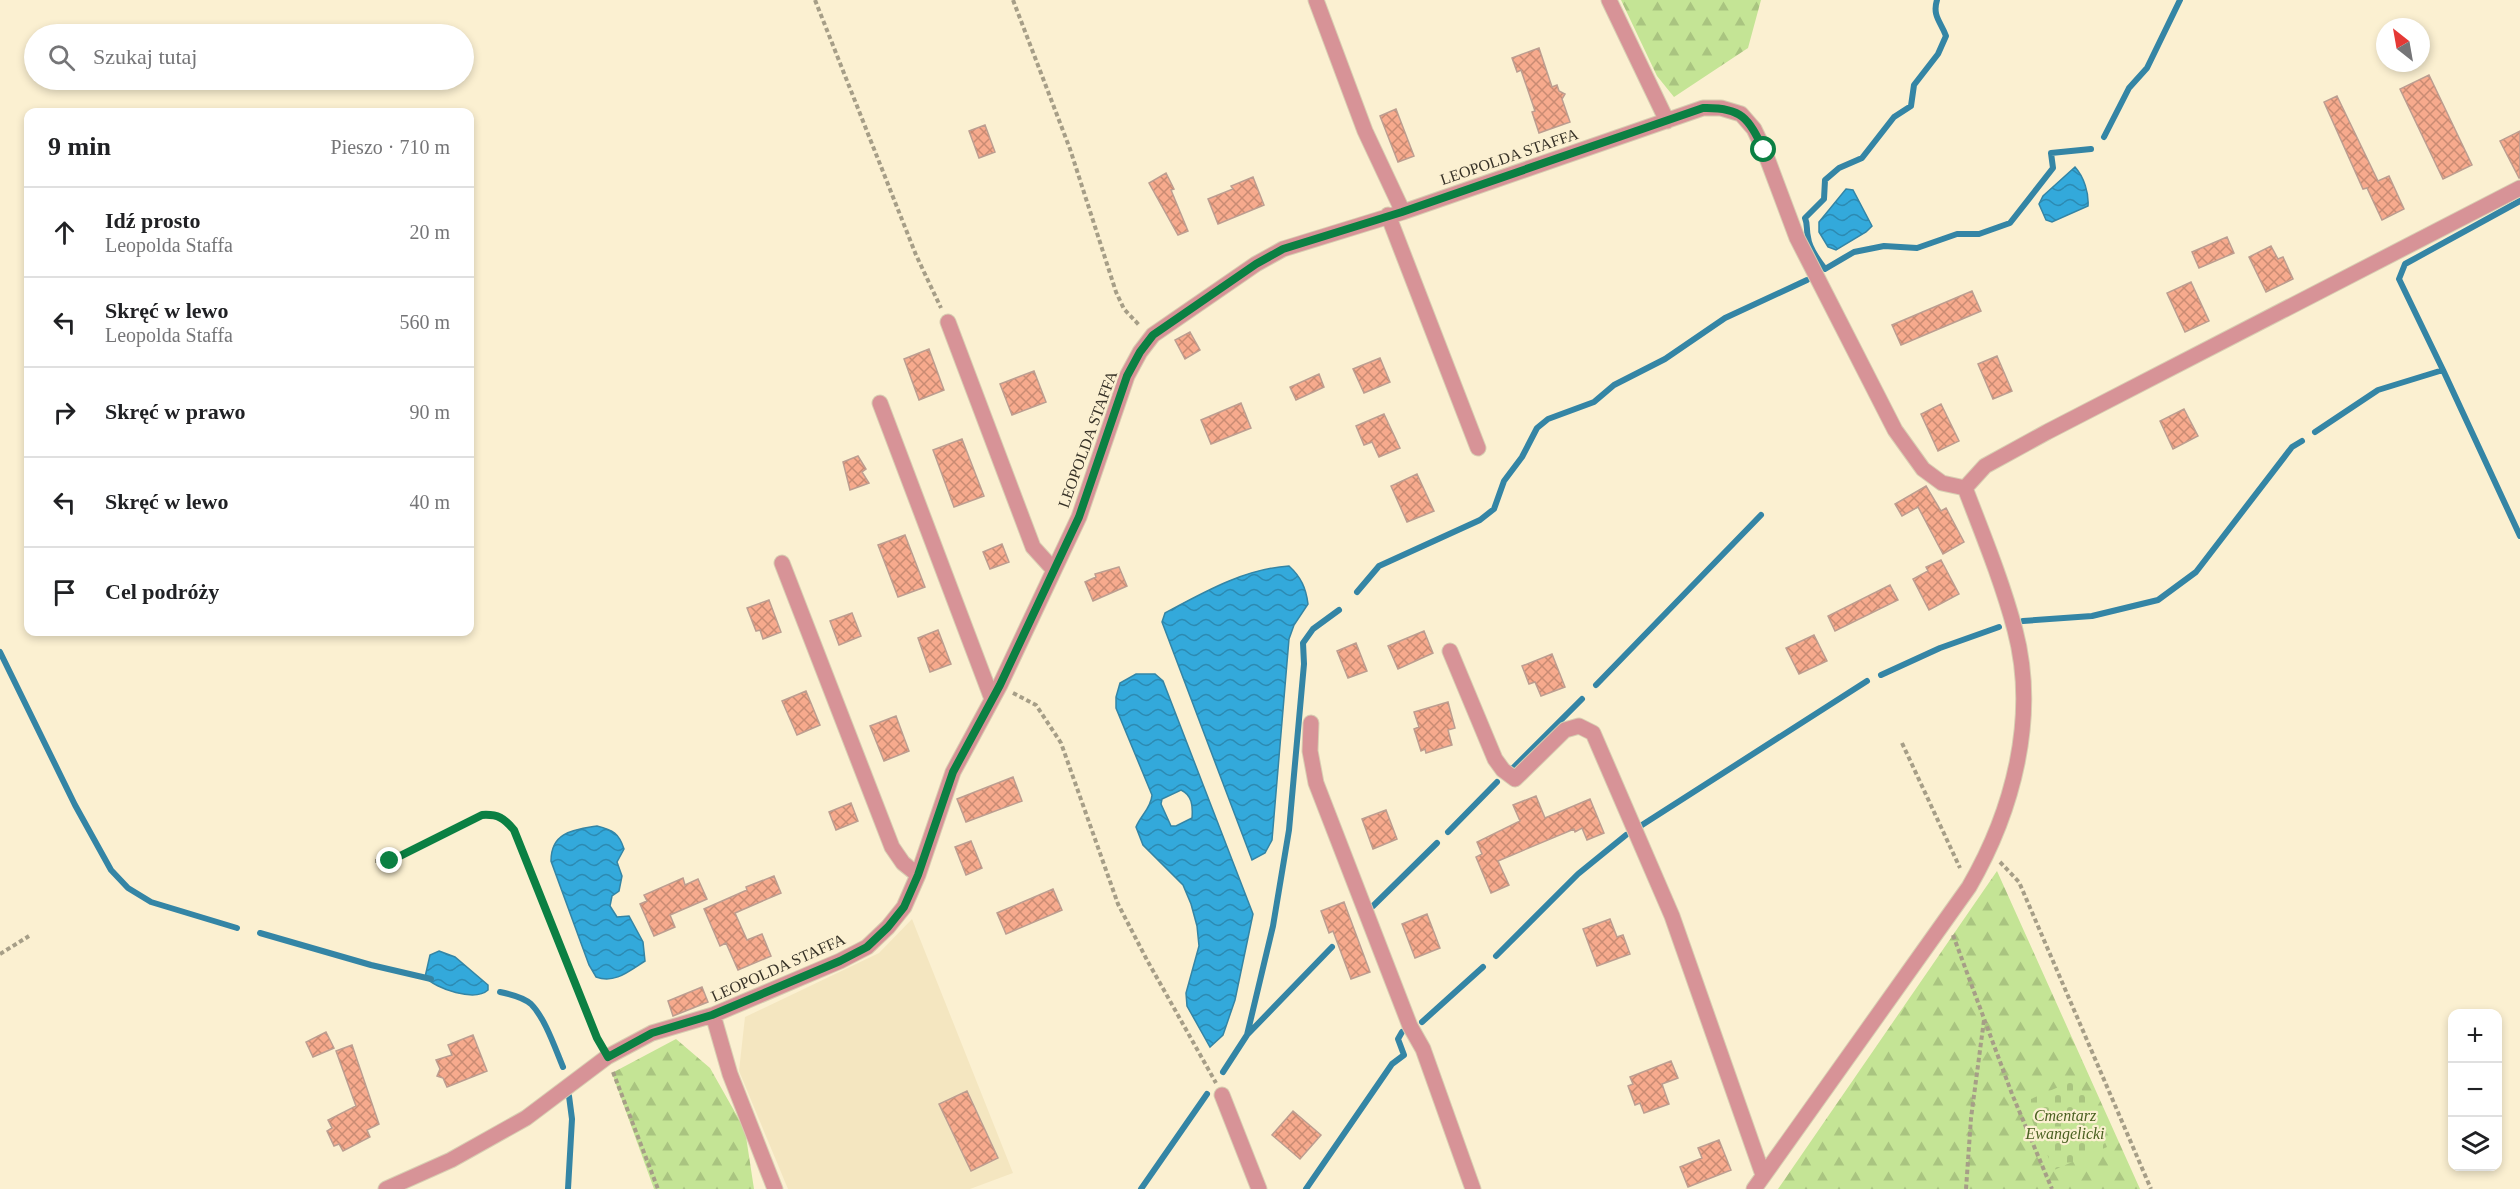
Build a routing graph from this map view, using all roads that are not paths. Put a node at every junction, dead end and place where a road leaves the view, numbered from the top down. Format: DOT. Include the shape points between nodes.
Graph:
graph roads {
  1 [pos="1316,0"];
  2 [pos="1609,0"];
  3 [pos="1667,121"];
  4 [pos="2520,188"];
  5 [pos="1395,213"];
  6 [pos="948,322"];
  7 [pos="880,403"];
  8 [pos="1478,448"];
  9 [pos="1965,488"];
  10 [pos="782,563"];
  11 [pos="1053,569"];
  12 [pos="1450,651"];
  13 [pos="996,692"];
  14 [pos="1311,723"];
  15 [pos="918,875"];
  16 [pos="712,1015"];
  17 [pos="1222,1095"];
  18 [pos="1763,1175"];
  19 [pos="386,1189"];
  20 [pos="775,1189"];
  21 [pos="1258,1189"];
  22 [pos="1473,1189"];
  23 [pos="1754,1189"];
  1 -- 5 [label="street"];
  2 -- 3 [label="street"];
  3 -- 5 [label="street, LEOPOLDA STAFFA"];
  3 -- 9 [label="street, LEOPOLDA STAFFA" via="1703,108 1721,108 1741,114 1754,129 1797,238 1895,430 1923,469 1942,483"];
  4 -- 9 [label="street" via="1984,466"];
  5 -- 8 [label="street"];
  5 -- 11 [label="street, LEOPOLDA STAFFA" via="1283,249 1153,335 1127,376 1079,517"];
  6 -- 11 [label="street" via="1033,547"];
  7 -- 13 [label="street"];
  9 -- 18 [label="street" via="2016,632 2023,676 2016,772 2003,819 1969,887"];
  10 -- 15 [label="street" via="892,847"];
  11 -- 13 [label="street, LEOPOLDA STAFFA"];
  12 -- 18 [label="street" via="1495,759 1515,779 1565,730 1579,726 1593,733 1672,916"];
  13 -- 15 [label="street, LEOPOLDA STAFFA" via="953,772"];
  14 -- 22 [label="street" via="1310,751 1316,783 1410,1026 1423,1049"];
  15 -- 16 [label="street, LEOPOLDA STAFFA" via="904,907 867,947"];
  16 -- 19 [label="street, LEOPOLDA STAFFA" via="652,1033 572,1081 526,1118 451,1160"];
  16 -- 20 [label="street" via="730,1074"];
  17 -- 21 [label="street"];
  18 -- 23 [label="street"];
}
